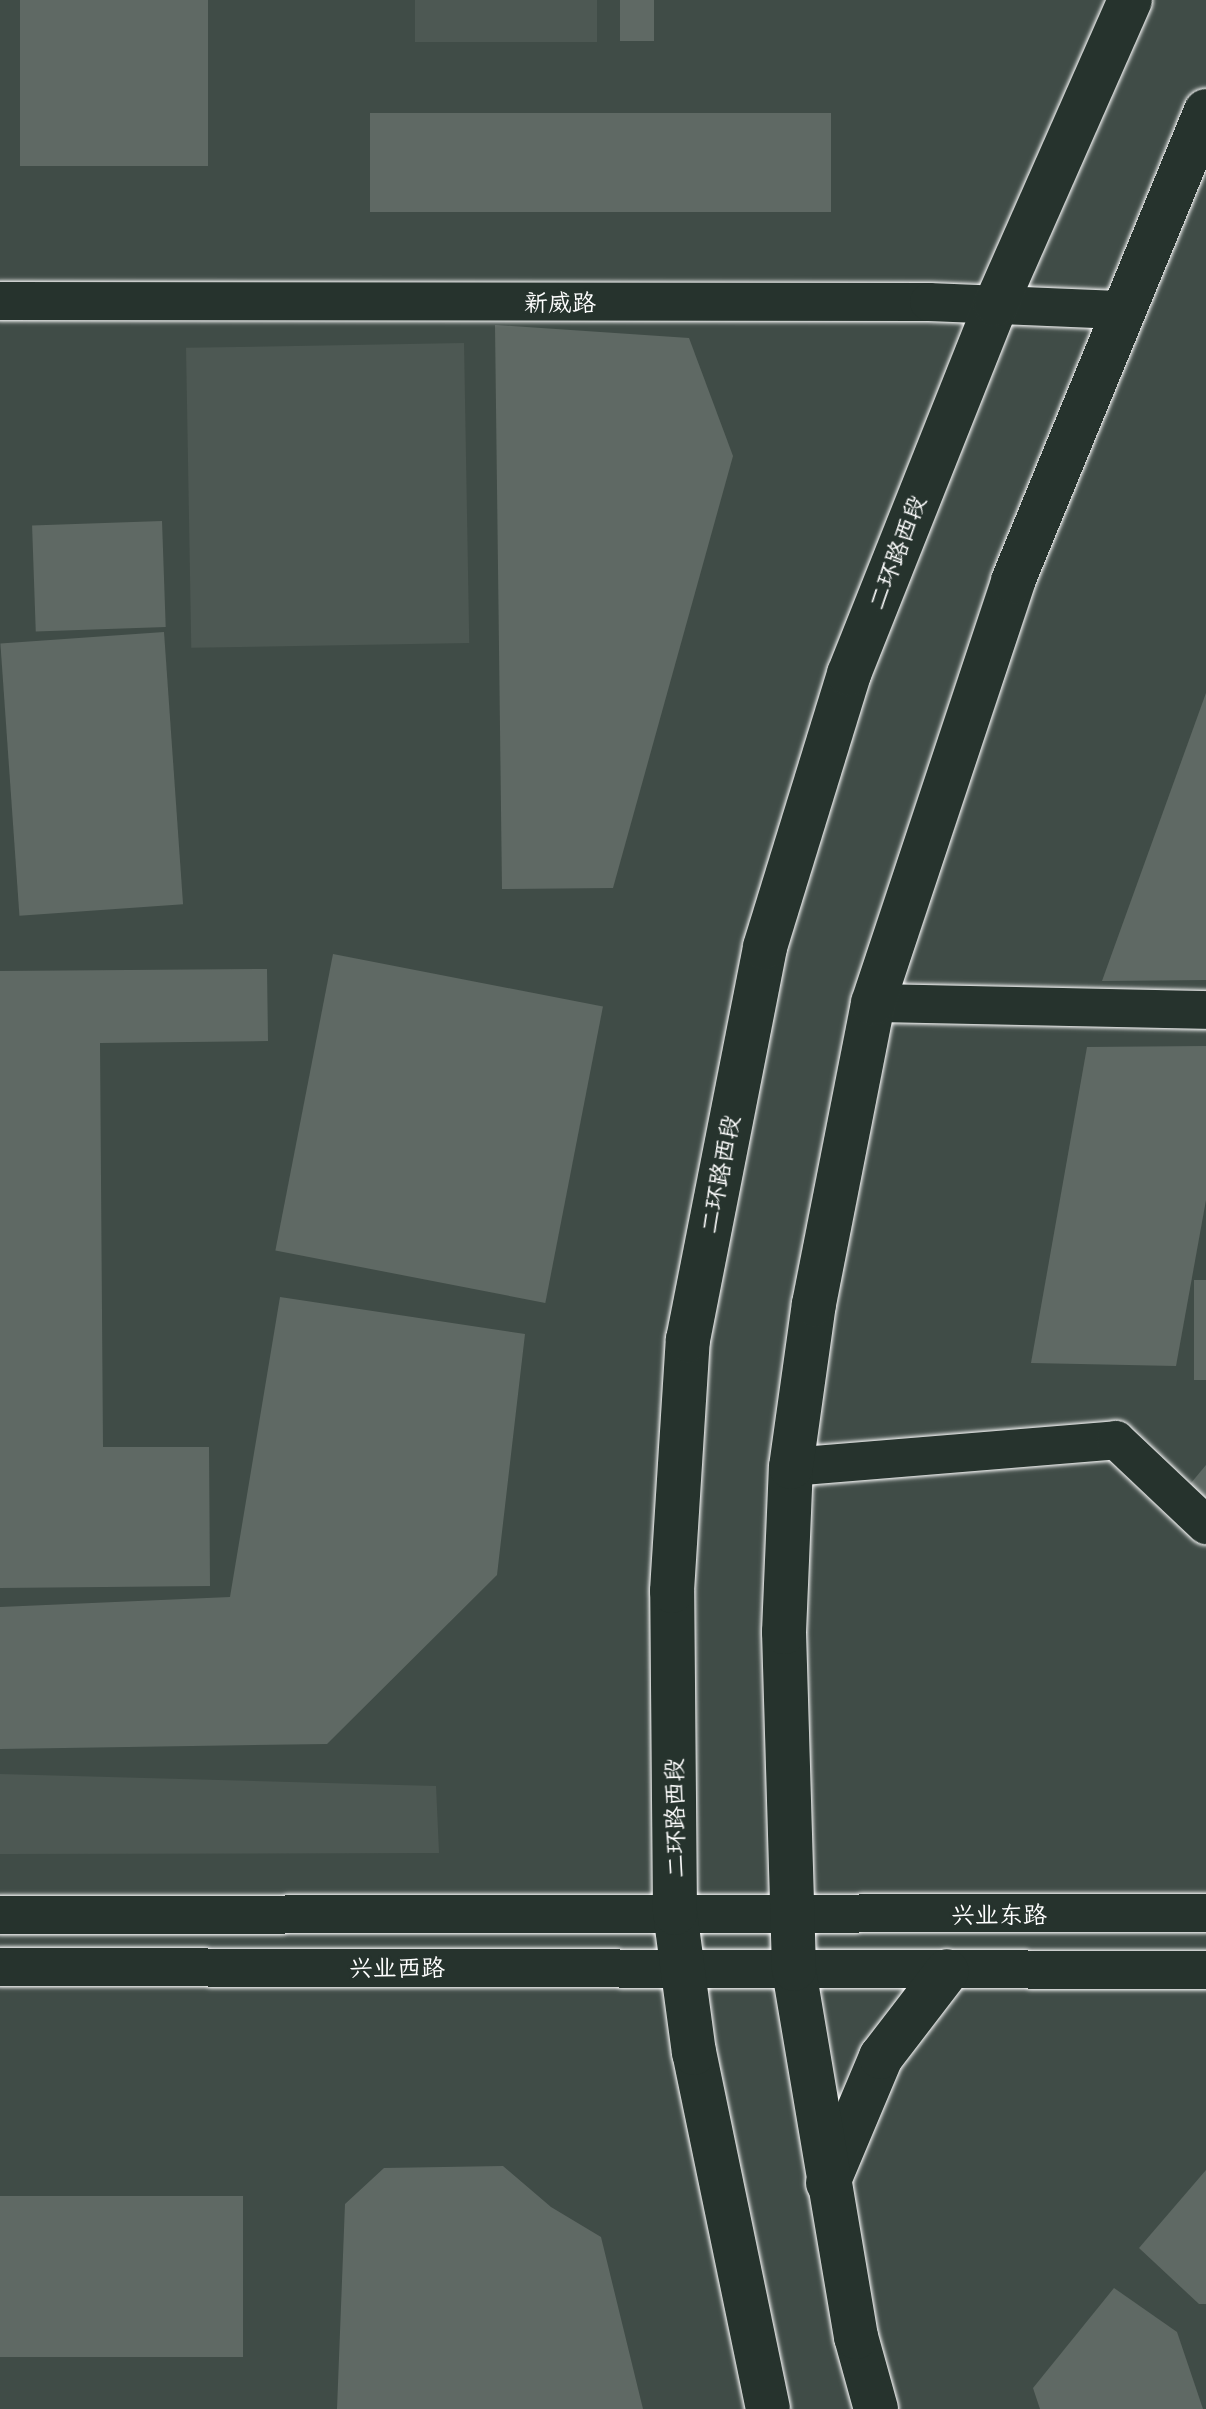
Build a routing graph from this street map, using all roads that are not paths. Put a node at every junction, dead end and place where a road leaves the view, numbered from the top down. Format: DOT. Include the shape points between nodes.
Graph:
graph roads {
  1 [pos="1130,0"];
  2 [pos="1206,111"];
  3 [pos="0,301"];
  4 [pos="996,304"];
  5 [pos="1119,310"];
  6 [pos="873,1003"];
  7 [pos="1206,1010"];
  8 [pos="791,1467"];
  9 [pos="1206,1525"];
  10 [pos="675,1913"];
  11 [pos="1206,1913"];
  12 [pos="792,1914"];
  13 [pos="0,1915"];
  14 [pos="0,1967"];
  15 [pos="681,1967"];
  16 [pos="794,1969"];
  17 [pos="1206,1970"];
  18 [pos="947,1971"];
  19 [pos="828,2183"];
  20 [pos="768,2409"];
  21 [pos="876,2409"];
  1 -- 4 [label="main road, 二环路西段"];
  2 -- 5 [label="main road"];
  3 -- 4 [label="street, 新威路"];
  4 -- 5 [label="street, 新威路"];
  4 -- 10 [label="main road, 二环路西段" via="849,674 765,947 727,1128 688,1340 676,1528"];
  5 -- 6 [label="main road" via="1013,581"];
  6 -- 7 [label="street"];
  6 -- 8 [label="main road" via="814,1304"];
  8 -- 9 [label="street" via="1116,1440"];
  8 -- 12 [label="main road" via="784,1632"];
  10 -- 12 [label="street"];
  10 -- 13 [label="street"];
  10 -- 15 [label="main road, 二环路西段"];
  11 -- 12 [label="street, 兴业东路"];
  12 -- 16 [label="main road"];
  14 -- 15 [label="street, 兴业西路"];
  15 -- 16 [label="street, 兴业西路"];
  15 -- 20 [label="main road, 二环路西段"];
  16 -- 18 [label="street"];
  16 -- 19 [label="main road"];
  17 -- 18 [label="street"];
  18 -- 19 [label="main road" via="881,2057"];
  19 -- 21 [label="main road"];
}
